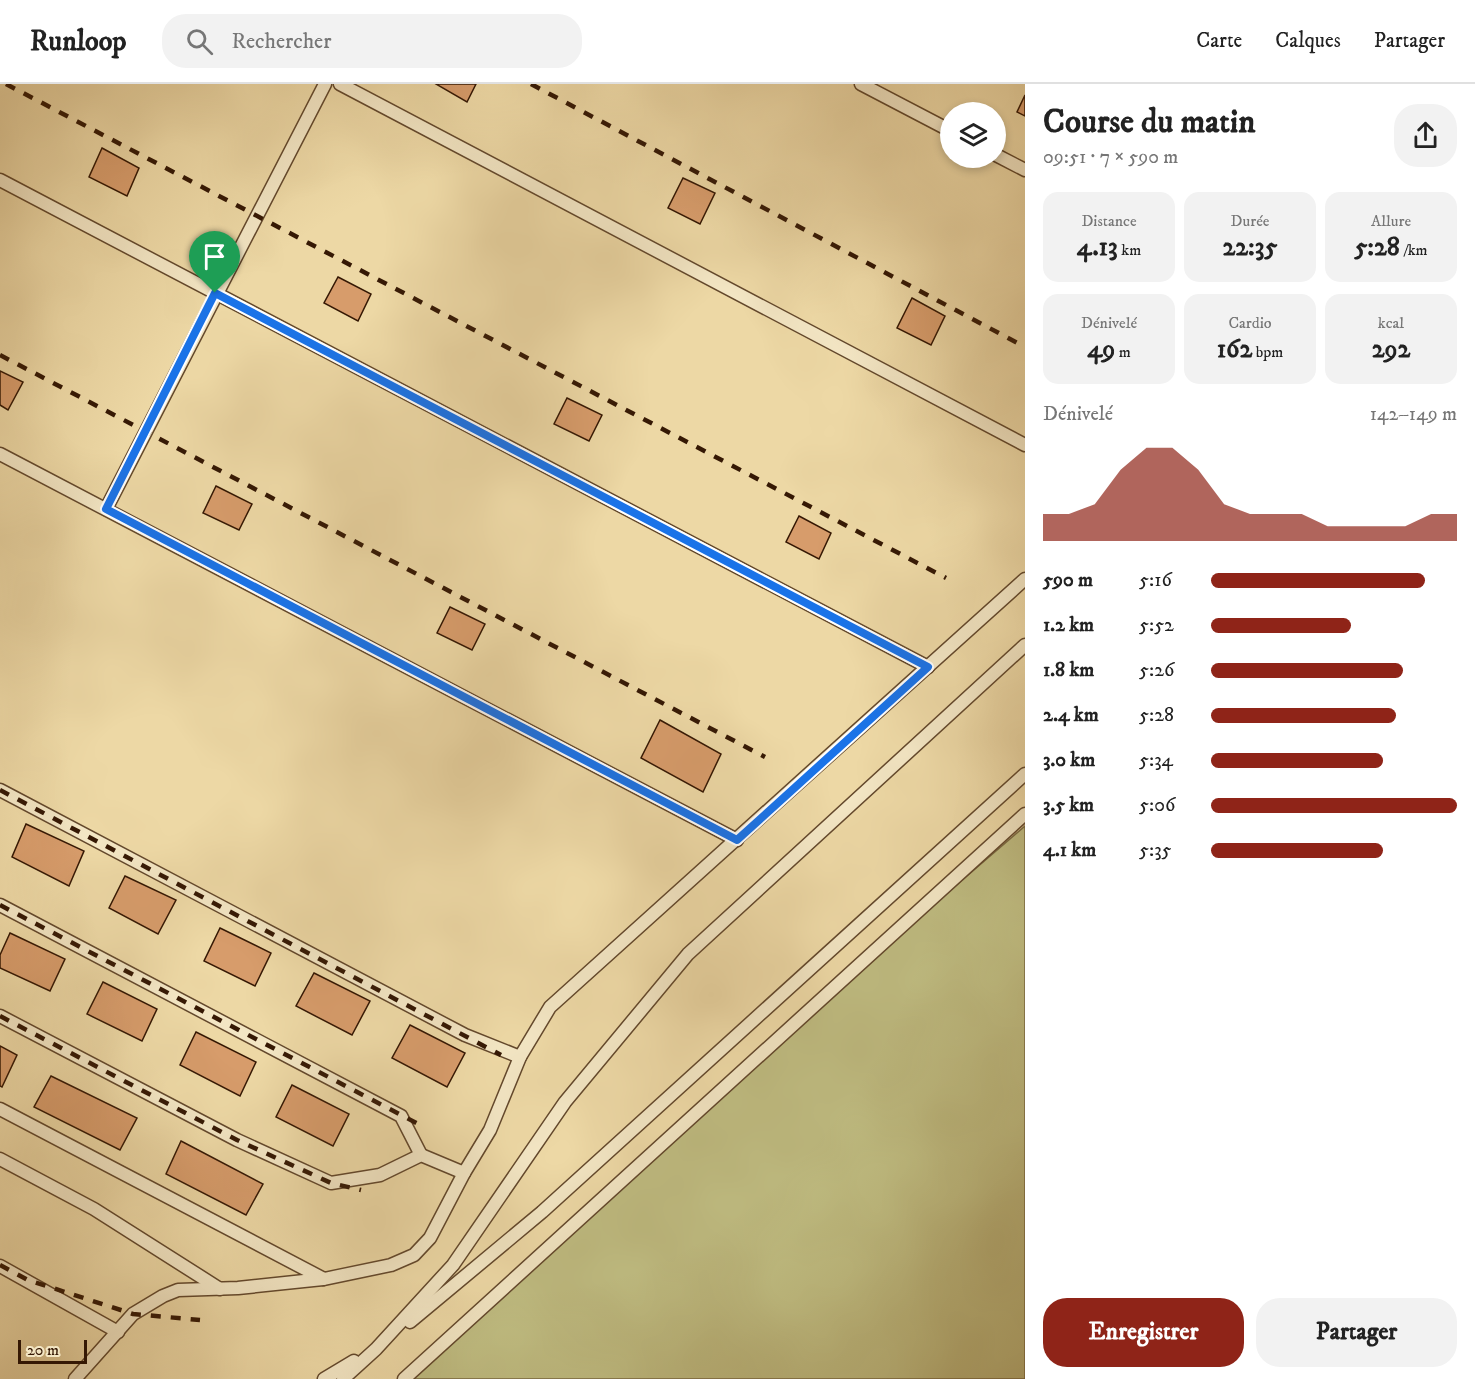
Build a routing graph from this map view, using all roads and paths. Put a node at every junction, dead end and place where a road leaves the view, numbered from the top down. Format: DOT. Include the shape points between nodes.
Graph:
graph roads {
  1 [pos="325,84"];
  2 [pos="340,84"];
  3 [pos="861,84"];
  4 [pos="940,125"];
  5 [pos="1006,160"];
  6 [pos="1025,170"];
  7 [pos="0,180"];
  8 [pos="215,293"];
  9 [pos="1025,445"];
  10 [pos="0,453"];
  11 [pos="106,509"];
  12 [pos="1025,579"];
  13 [pos="1025,645"];
  14 [pos="928,667"];
  15 [pos="1025,774"];
  16 [pos="0,790"];
  17 [pos="1025,814"];
  18 [pos="737,840"];
  19 [pos="0,905"];
  20 [pos="0,1016"];
  21 [pos="520,1057"];
  22 [pos="0,1109"];
  23 [pos="421,1155"];
  24 [pos="0,1159"];
  25 [pos="464,1173"];
  26 [pos="0,1266"];
  27 [pos="324,1279"];
  28 [pos="220,1289"];
  29 [pos="118,1332"];
  30 [pos="373,1352"];
  31 [pos="75,1379"];
  32 [pos="324,1379"];
  33 [pos="343,1379"];
  34 [pos="404,1379"];
  1 -- 8 [label="lane"];
  2 -- 9 [label="lane"];
  3 -- 4 [label="lane"];
  5 -- 6 [label="lane"];
  7 -- 8 [label="lane"];
  8 -- 11 [label="lane"];
  8 -- 14 [label="lane"];
  10 -- 11 [label="lane"];
  11 -- 18 [label="lane"];
  12 -- 14 [label="lane"];
  13 -- 30 [label="lane" via="688,954 565,1102 453,1265"];
  14 -- 18 [label="lane"];
  15 -- 30 [label="lane" via="542,1212"];
  16 -- 21 [label="lane" via="465,1035"];
  17 -- 34 [label="lane"];
  18 -- 21 [label="lane" via="550,1007"];
  19 -- 23 [label="lane" via="401,1116"];
  20 -- 23 [label="lane" via="237,1140 331,1183 380,1175"];
  21 -- 25 [label="lane" via="490,1130"];
  22 -- 27 [label="lane"];
  23 -- 25 [label="lane"];
  24 -- 28 [label="lane" via="94,1209"];
  25 -- 27 [label="lane" via="430,1238 414,1255 391,1265"];
  26 -- 29 [label="lane"];
  27 -- 28 [label="lane"];
  28 -- 29 [label="lane" via="178,1290 163,1296 133,1314"];
  29 -- 31 [label="lane"];
  30 -- 32 [label="lane"];
  30 -- 33 [label="lane"];
}
